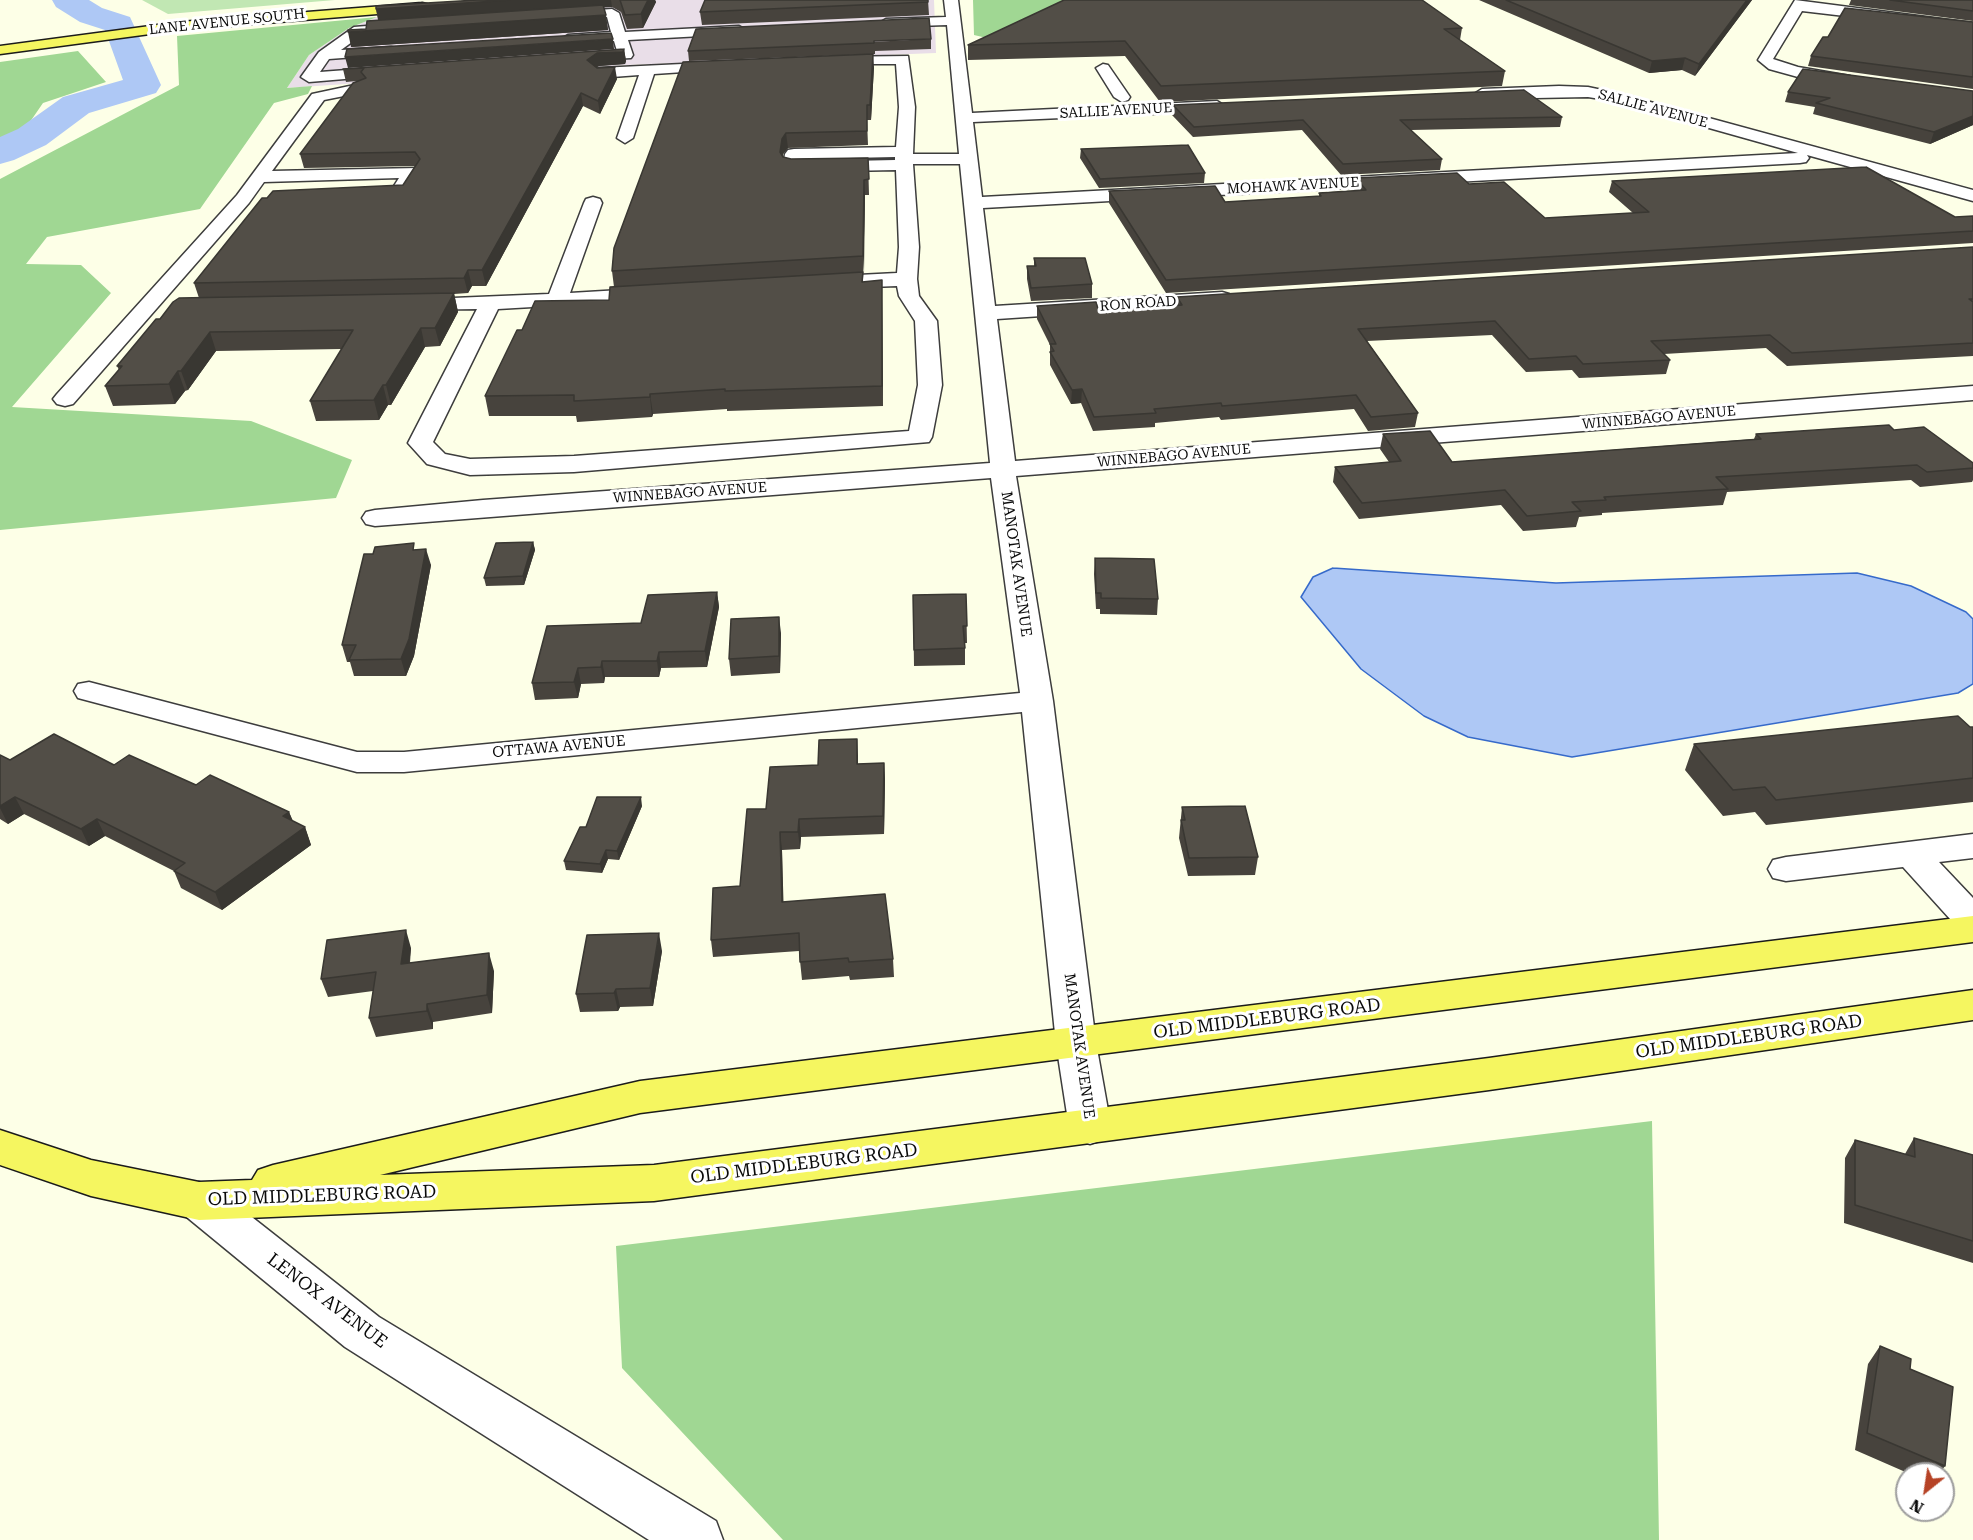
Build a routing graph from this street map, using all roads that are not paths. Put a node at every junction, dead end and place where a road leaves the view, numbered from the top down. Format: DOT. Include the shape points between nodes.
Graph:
graph roads {
  1 [pos="1800,3"];
  2 [pos="434,6"];
  3 [pos="952,11"];
  4 [pos="543,18"];
  5 [pos="870,24"];
  6 [pos="405,27"];
  7 [pos="1973,27"];
  8 [pos="750,30"];
  9 [pos="619,36"];
  10 [pos="548,40"];
  11 [pos="0,50"];
  12 [pos="406,50"];
  13 [pos="324,55"];
  14 [pos="810,62"];
  15 [pos="741,65"];
  16 [pos="1103,68"];
  17 [pos="648,70"];
  18 [pos="1856,80"];
  19 [pos="1467,95"];
  20 [pos="1122,97"];
  21 [pos="1236,105"];
  22 [pos="964,118"];
  23 [pos="625,138"];
  24 [pos="1829,156"];
  25 [pos="904,159"];
  26 [pos="969,159"];
  27 [pos="259,177"];
  28 [pos="362,195"];
  29 [pos="1973,196"];
  30 [pos="267,198"];
  31 [pos="243,199"];
  32 [pos="593,203"];
  33 [pos="974,203"];
  34 [pos="907,279"];
  35 [pos="797,284"];
  36 [pos="671,293"];
  37 [pos="1247,297"];
  38 [pos="557,301"];
  39 [pos="491,302"];
  40 [pos="387,304"];
  41 [pos="166,308"];
  42 [pos="143,309"];
  43 [pos="985,313"];
  44 [pos="1973,393"];
  45 [pos="65,399"];
  46 [pos="1003,470"];
  47 [pos="375,518"];
  48 [pos="89,692"];
  49 [pos="1037,701"];
  50 [pos="1973,846"];
  51 [pos="1911,854"];
  52 [pos="1786,869"];
  53 [pos="1973,921"];
  54 [pos="1973,929"];
  55 [pos="1973,1005"];
  56 [pos="1076,1043"];
  57 [pos="1090,1127"];
  58 [pos="0,1148"];
  59 [pos="199,1201"];
  60 [pos="697,1540"];
  1 -- 7 [label="street"];
  1 -- 18 [label="street" via="1765,60 1798,72"];
  2 -- 11 [label="main road, LANE AVENUE SOUTH" via="180,26"];
  3 -- 5 [label="street"];
  3 -- 22 [label="street, MANOTAK AVENUE"];
  4 -- 9 [label="street" via="612,13"];
  6 -- 13 [label="street" via="359,30"];
  8 -- 9 [label="street"];
  9 -- 10 [label="street"];
  9 -- 17 [label="street" via="626,55 570,67"];
  12 -- 13 [label="street"];
  13 -- 27 [label="street" via="309,77 400,79 318,98"];
  14 -- 25 [label="street" via="903,59 907,106"];
  15 -- 17 [label="street"];
  16 -- 20 [label="street"];
  17 -- 23 [label="street"];
  19 -- 24 [label="street, SALLIE AVENUE" via="1588,92"];
  21 -- 22 [label="street, SALLIE AVENUE"];
  22 -- 26 [label="street, MANOTAK AVENUE"];
  24 -- 29 [label="street, SALLIE AVENUE"];
  24 -- 33 [label="street, MOHAWK AVENUE"];
  25 -- 25 [label="street" via="794,154 792,167"];
  25 -- 26 [label="street"];
  25 -- 34 [label="street"];
  26 -- 33 [label="street, MANOTAK AVENUE"];
  27 -- 28 [label="street" via="412,172 398,195"];
  27 -- 31 [label="street"];
  30 -- 31 [label="street"];
  31 -- 42 [label="street"];
  32 -- 38 [label="street"];
  33 -- 43 [label="street, MANOTAK AVENUE"];
  34 -- 35 [label="street"];
  34 -- 39 [label="street" via="909,296 926,321 930,385 920,437 574,464 470,467 436,459 420,443"];
  36 -- 38 [label="street"];
  37 -- 43 [label="street, RON ROAD"];
  38 -- 39 [label="street"];
  39 -- 40 [label="street"];
  41 -- 42 [label="street"];
  42 -- 45 [label="street"];
  43 -- 46 [label="street, MANOTAK AVENUE"];
  44 -- 46 [label="street, WINNEBAGO AVENUE"];
  46 -- 47 [label="street, WINNEBAGO AVENUE"];
  46 -- 49 [label="street, MANOTAK AVENUE"];
  48 -- 49 [label="street, OTTAWA AVENUE" via="357,762 416,761"];
  49 -- 56 [label="street, MANOTAK AVENUE"];
  50 -- 51 [label="street"];
  51 -- 52 [label="street"];
  51 -- 53 [label="street"];
  54 -- 56 [label="main road, OLD MIDDLEBURG ROAD"];
  55 -- 57 [label="main road, OLD MIDDLEBURG ROAD"];
  56 -- 57 [label="street, MANOTAK AVENUE"];
  56 -- 59 [label="main road, OLD MIDDLEBURG ROAD" via="640,1097"];
  57 -- 59 [label="main road, OLD MIDDLEBURG ROAD" via="654,1183"];
  58 -- 59 [label="main road, LENOX AVENUE" via="91,1178"];
  59 -- 60 [label="street, LENOX AVENUE" via="362,1332"];
}
